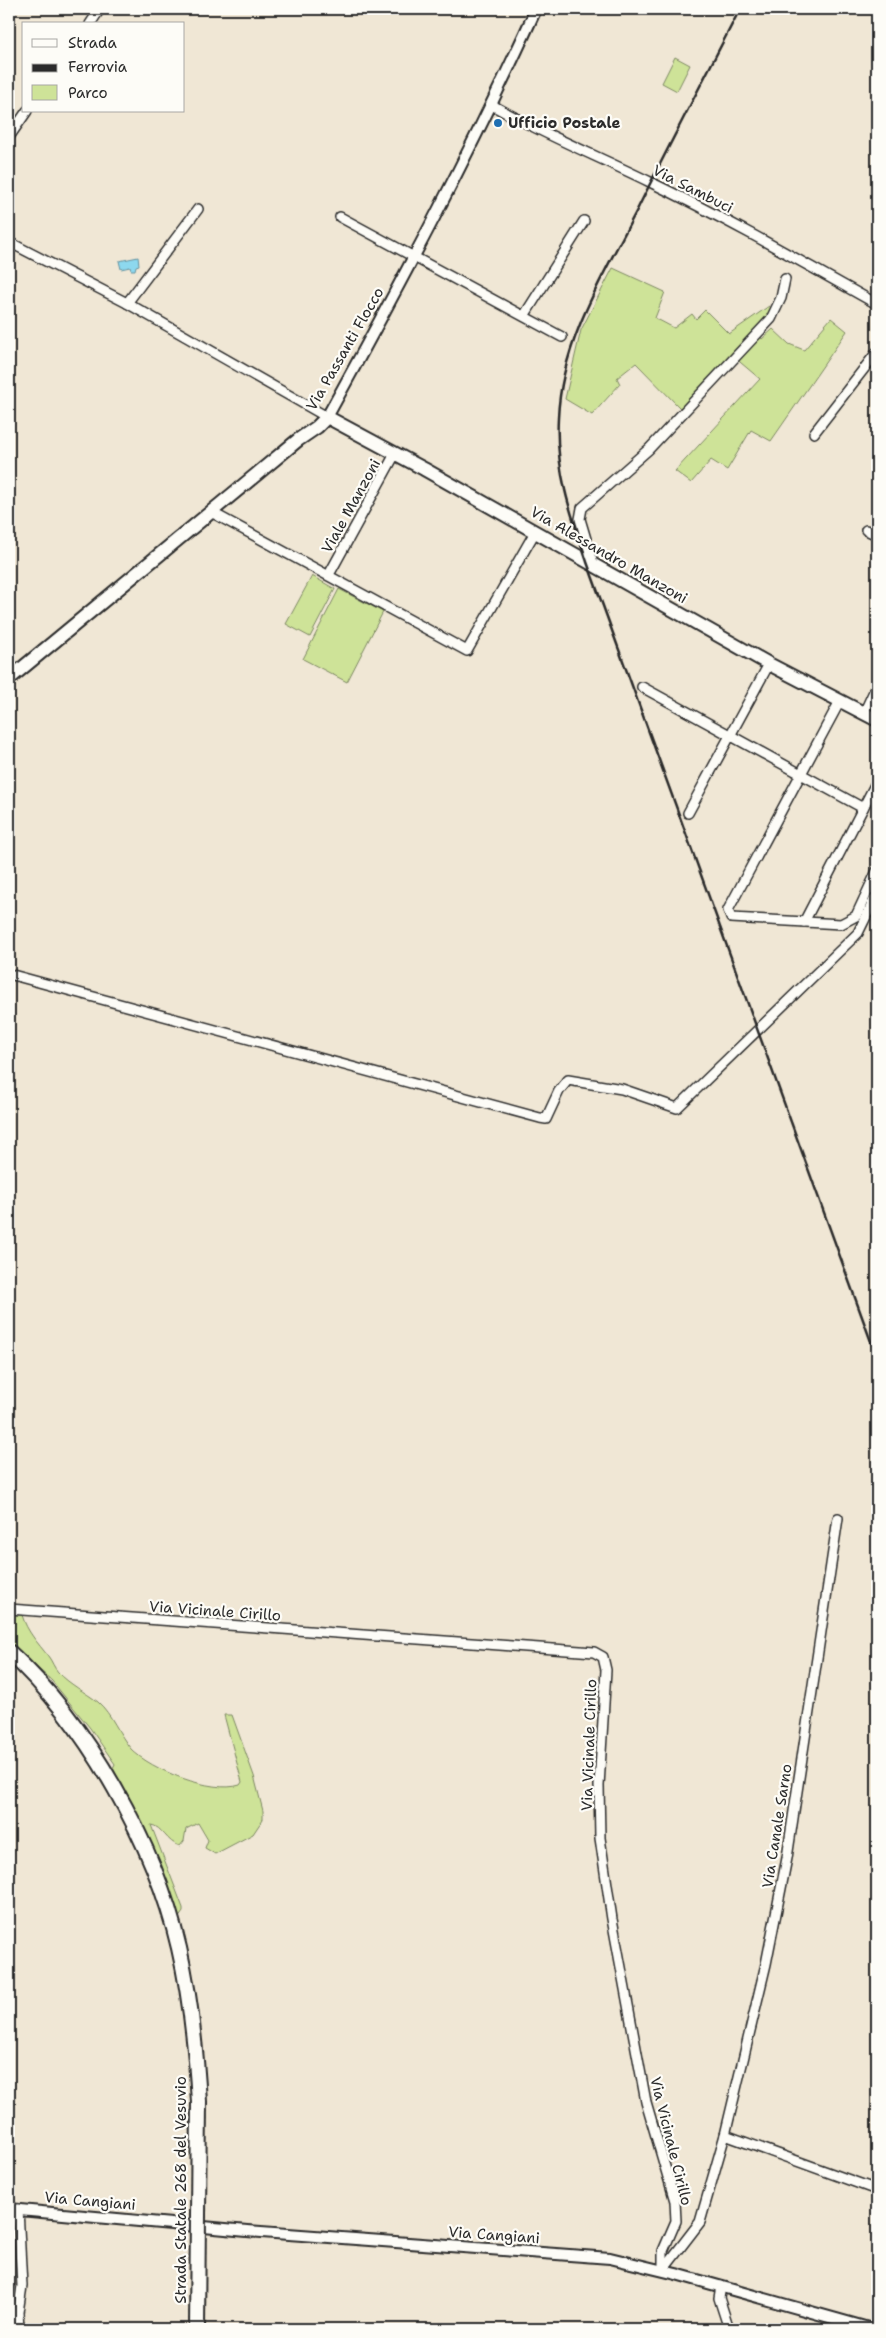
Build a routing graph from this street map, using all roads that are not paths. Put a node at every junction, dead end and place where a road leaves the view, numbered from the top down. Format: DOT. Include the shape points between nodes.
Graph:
graph roads {
  1 [pos="100,9"];
  2 [pos="536,9"];
  3 [pos="91,22"];
  4 [pos="492,105"];
  5 [pos="26,112"];
  6 [pos="9,137"];
  7 [pos="198,209"];
  8 [pos="340,216"];
  9 [pos="584,221"];
  10 [pos="9,242"];
  11 [pos="415,257"];
  12 [pos="785,279"];
  13 [pos="127,303"];
  14 [pos="877,304"];
  15 [pos="524,316"];
  16 [pos="562,337"];
  17 [pos="877,352"];
  18 [pos="327,417"];
  19 [pos="814,433"];
  20 [pos="395,454"];
  21 [pos="211,512"];
  22 [pos="866,530"];
  23 [pos="535,532"];
  24 [pos="877,535"];
  25 [pos="594,566"];
  26 [pos="331,571"];
  27 [pos="770,664"];
  28 [pos="9,679"];
  29 [pos="877,685"];
  30 [pos="642,687"];
  31 [pos="840,701"];
  32 [pos="864,713"];
  33 [pos="877,720"];
  34 [pos="730,737"];
  35 [pos="801,774"];
  36 [pos="877,781"];
  37 [pos="864,808"];
  38 [pos="688,813"];
  39 [pos="877,871"];
  40 [pos="877,894"];
  41 [pos="804,922"];
  42 [pos="9,974"];
  43 [pos="838,1518"];
  44 [pos="9,1609"];
  45 [pos="9,1652"];
  46 [pos="725,2135"];
  47 [pos="877,2190"];
  48 [pos="14,2209"];
  49 [pos="663,2270"];
  50 [pos="721,2286"];
  51 [pos="19,2329"];
  52 [pos="197,2329"];
  53 [pos="729,2329"];
  54 [pos="872,2329"];
  1 -- 3 [label="street"];
  2 -- 4 [label="street, Via Passanti Flocco"];
  4 -- 11 [label="street, Via Passanti Flocco"];
  4 -- 14 [label="street, Via Sambuci" via="572,147 668,191"];
  5 -- 6 [label="street"];
  7 -- 13 [label="street"];
  8 -- 11 [label="street"];
  9 -- 15 [label="street"];
  10 -- 13 [label="street"];
  11 -- 15 [label="street"];
  11 -- 18 [label="street, Via Passanti Flocco"];
  12 -- 25 [label="street" via="781,298 771,319 649,449 582,508 580,519"];
  13 -- 18 [label="street"];
  15 -- 16 [label="street"];
  17 -- 19 [label="street"];
  18 -- 20 [label="main road, Via Alessandro Manzoni"];
  18 -- 21 [label="main road, Via Passanti Flocco"];
  20 -- 23 [label="main road, Via Alessandro Manzoni"];
  20 -- 26 [label="street, Viale Manzoni"];
  21 -- 23 [label="street" via="467,651"];
  21 -- 28 [label="main road, Via Passanti Flocco"];
  22 -- 24 [label="street"];
  23 -- 25 [label="main road, Via Alessandro Manzoni"];
  25 -- 27 [label="main road, Via Alessandro Manzoni"];
  27 -- 31 [label="main road, Via Alessandro Manzoni"];
  27 -- 34 [label="street"];
  29 -- 32 [label="street"];
  30 -- 34 [label="street"];
  31 -- 32 [label="main road, Via Alessandro Manzoni"];
  31 -- 35 [label="street"];
  32 -- 33 [label="main road, Via Alessandro Manzoni"];
  34 -- 35 [label="street"];
  34 -- 38 [label="street"];
  35 -- 37 [label="street"];
  35 -- 41 [label="street" via="728,910 731,918"];
  36 -- 37 [label="street"];
  37 -- 41 [label="street"];
  39 -- 41 [label="street" via="856,916 849,921 841,924"];
  40 -- 42 [label="street" via="858,933 677,1108 622,1089 568,1080 546,1119 540,1118"];
  43 -- 46 [label="street, Via Canale Sarno" via="788,1858"];
  44 -- 49 [label="street, Via Vicinale Cirillo" via="594,1652 603,1657 606,1670 599,1786 600,1838 646,2102 675,2201 676,2221 663,2251"];
  45 -- 52 [label="highway, Strada Statale 268 del Vesuvio, bridge" via="45,1690 96,1758 120,1798 157,1876 179,1946 193,2020 200,2102"];
  46 -- 47 [label="street"];
  46 -- 49 [label="street" via="700,2222"];
  48 -- 49 [label="street, Via Cangiani" via="247,2231 587,2256 624,2260"];
  48 -- 51 [label="street" via="22,2286"];
  49 -- 50 [label="street, Via Cangiani"];
  50 -- 53 [label="street" via="719,2298"];
  50 -- 54 [label="street, Via Cangiani"];
}
